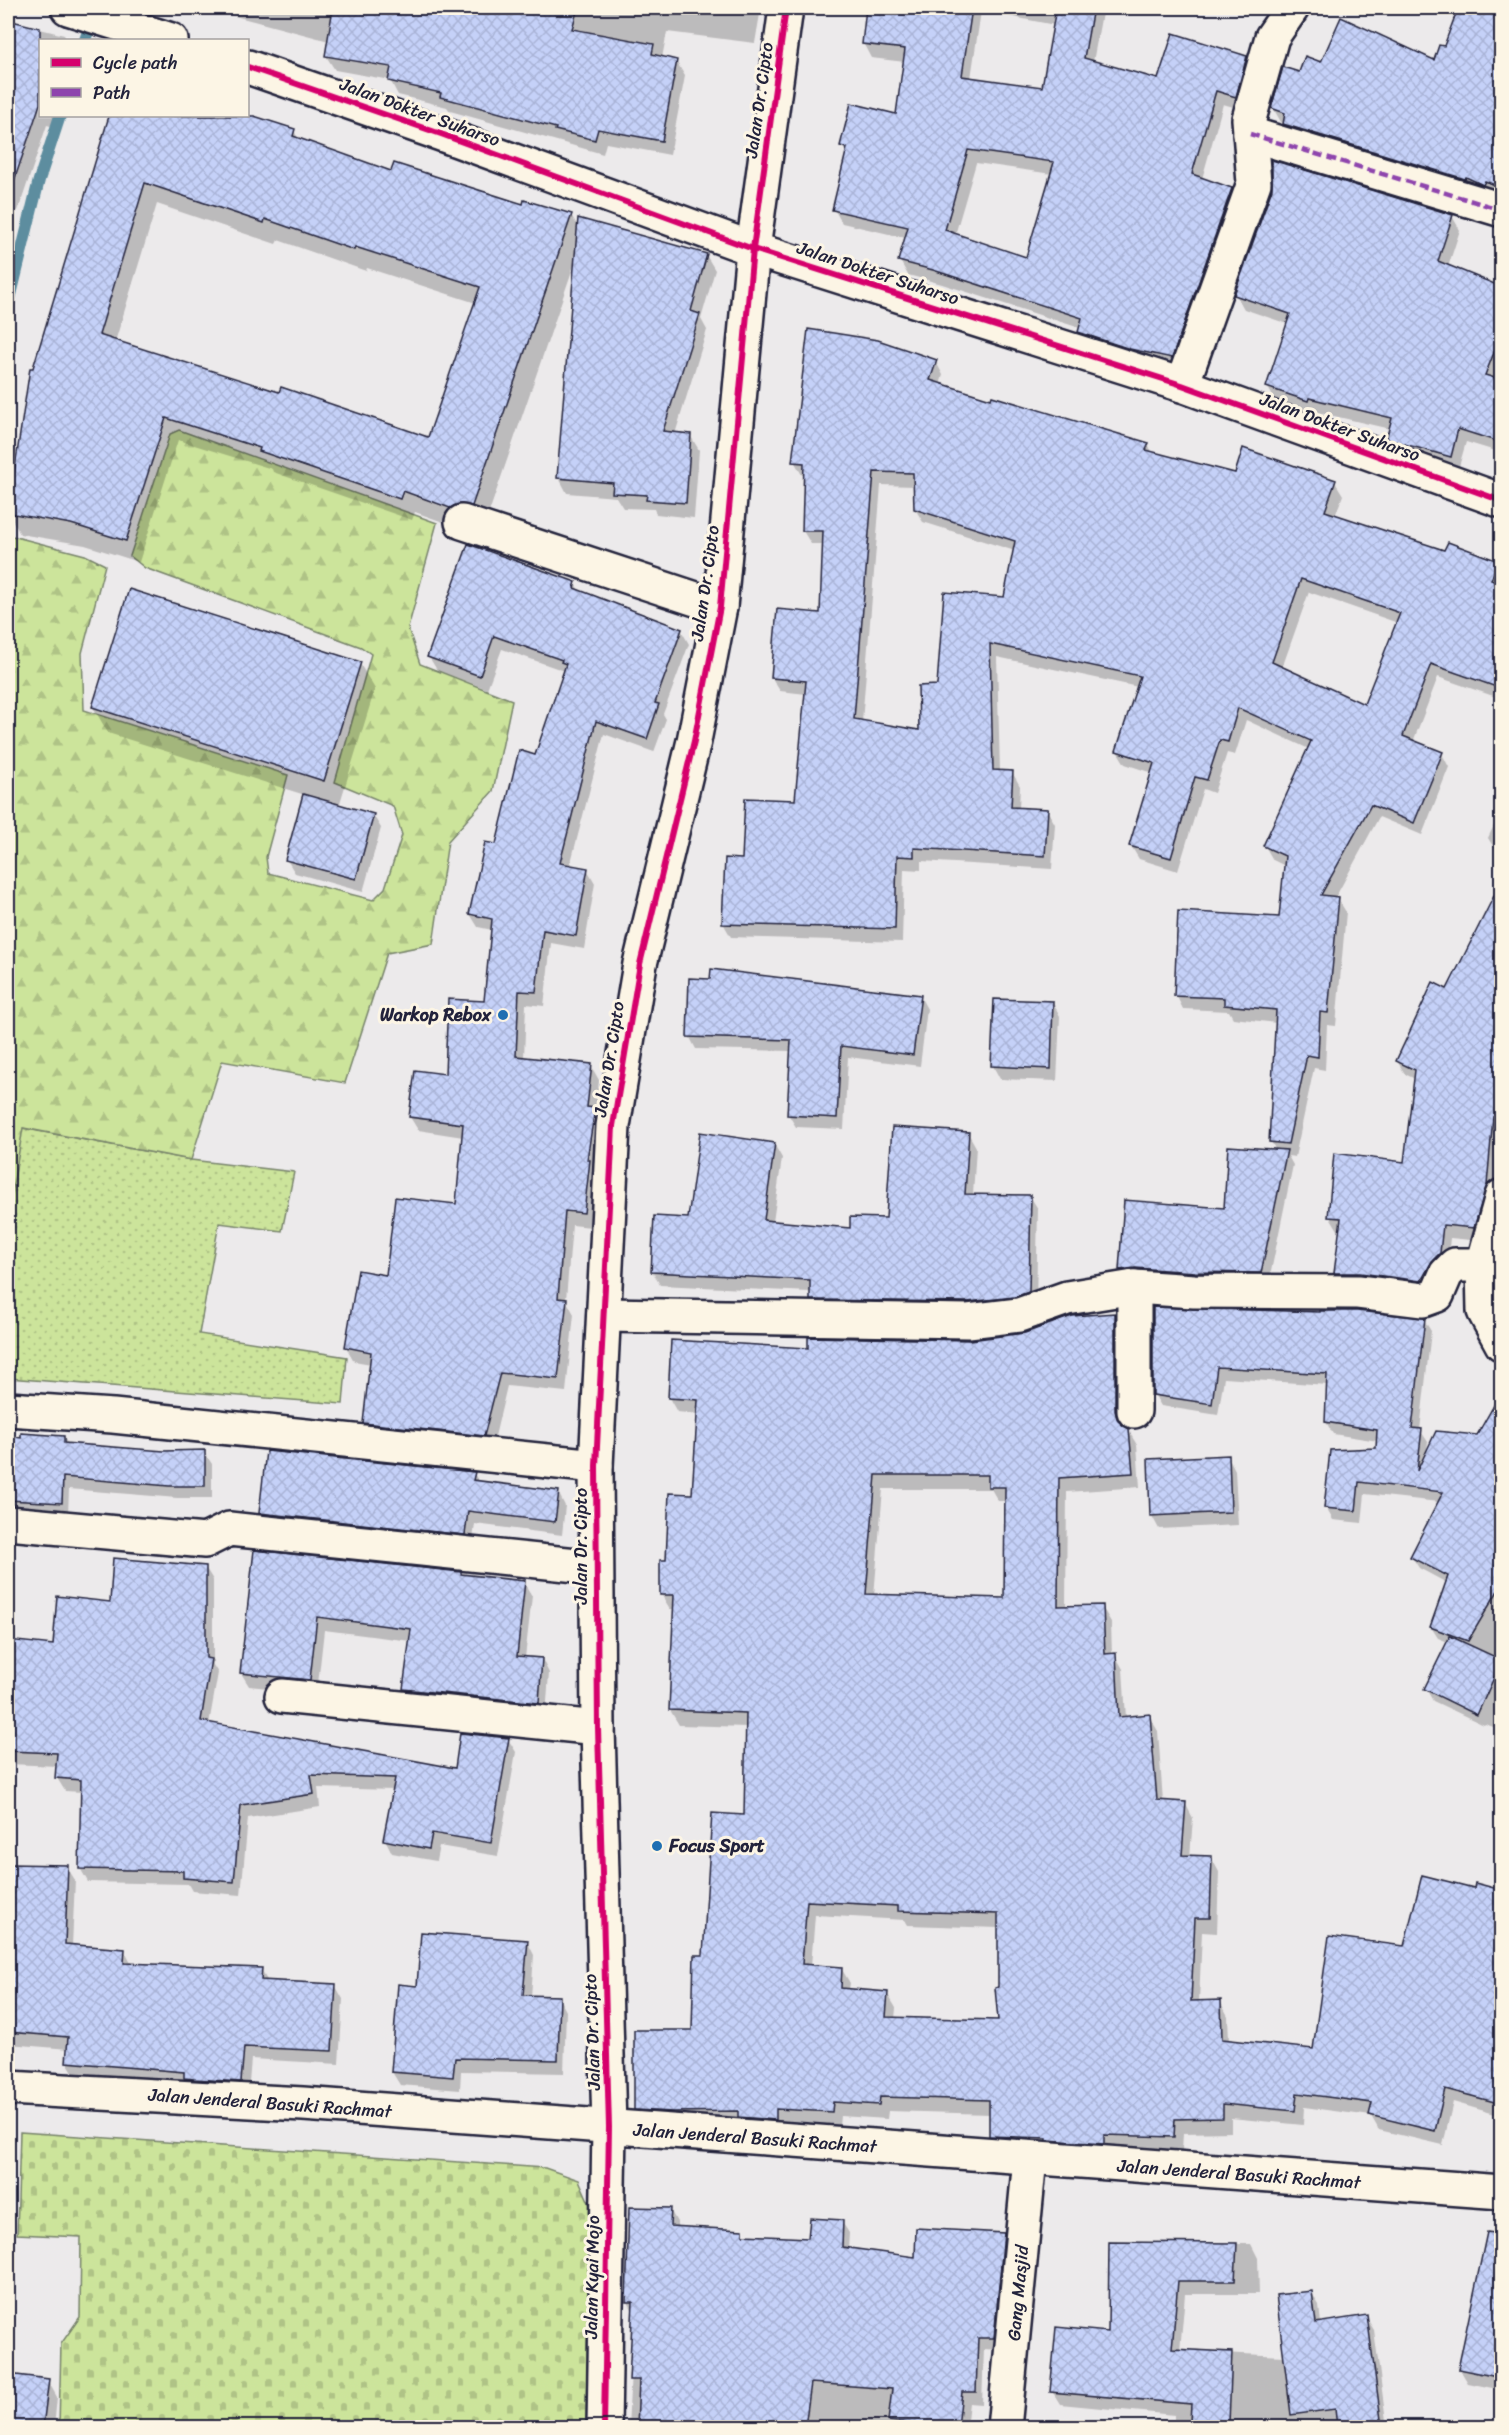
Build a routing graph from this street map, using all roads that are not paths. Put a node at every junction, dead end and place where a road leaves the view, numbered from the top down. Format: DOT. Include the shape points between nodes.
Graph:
graph roads {
  1 [pos="68,8"];
  2 [pos="786,8"];
  3 [pos="1292,8"];
  4 [pos="168,39"];
  5 [pos="249,67"];
  6 [pos="1250,134"];
  7 [pos="1502,210"];
  8 [pos="753,249"];
  9 [pos="1182,385"];
  10 [pos="1502,501"];
  11 [pos="462,522"];
  12 [pos="720,607"];
  13 [pos="1502,1196"];
  14 [pos="1483,1265"];
  15 [pos="1134,1287"];
  16 [pos="604,1315"];
  17 [pos="1502,1344"];
  18 [pos="8,1409"];
  19 [pos="1134,1411"];
  20 [pos="596,1466"];
  21 [pos="8,1523"];
  22 [pos="596,1567"];
  23 [pos="282,1696"];
  24 [pos="598,1728"];
  25 [pos="8,2088"];
  26 [pos="609,2127"];
  27 [pos="1030,2158"];
  28 [pos="1502,2192"];
  29 [pos="604,2427"];
  30 [pos="1004,2427"];
  1 -- 4 [label="street"];
  2 -- 8 [label="street, Jalan Dr. Cipto"];
  3 -- 6 [label="street" via="1272,37 1249,119"];
  5 -- 8 [label="street, Jalan Dokter Suharso"];
  6 -- 7 [label="street"];
  6 -- 9 [label="street" via="1254,183"];
  8 -- 9 [label="street, Jalan Dokter Suharso"];
  8 -- 12 [label="street, Jalan Dr. Cipto"];
  9 -- 10 [label="street, Jalan Dokter Suharso"];
  11 -- 12 [label="street"];
  12 -- 16 [label="street, Jalan Dr. Cipto" via="694,741 640,964 613,1126"];
  13 -- 14 [label="street"];
  14 -- 15 [label="street" via="1455,1265 1446,1274 1437,1295 1423,1300 1358,1292"];
  14 -- 17 [label="street" via="1484,1311"];
  15 -- 16 [label="street" via="1067,1298 1019,1315 968,1321"];
  15 -- 19 [label="street"];
  16 -- 20 [label="street, Jalan Dr. Cipto"];
  18 -- 20 [label="street" via="113,1416"];
  20 -- 22 [label="street, Jalan Dr. Cipto"];
  21 -- 22 [label="street" via="205,1541 229,1529"];
  22 -- 24 [label="street, Jalan Dr. Cipto"];
  23 -- 24 [label="street"];
  24 -- 26 [label="street, Jalan Dr. Cipto"];
  25 -- 26 [label="street, Jalan Jenderal Basuki Rachmat" via="303,2104"];
  26 -- 27 [label="street, Jalan Jenderal Basuki Rachmat"];
  26 -- 29 [label="street, Jalan Kyai Mojo"];
  27 -- 28 [label="street, Jalan Jenderal Basuki Rachmat"];
  27 -- 30 [label="street, Gang Masjid"];
}
